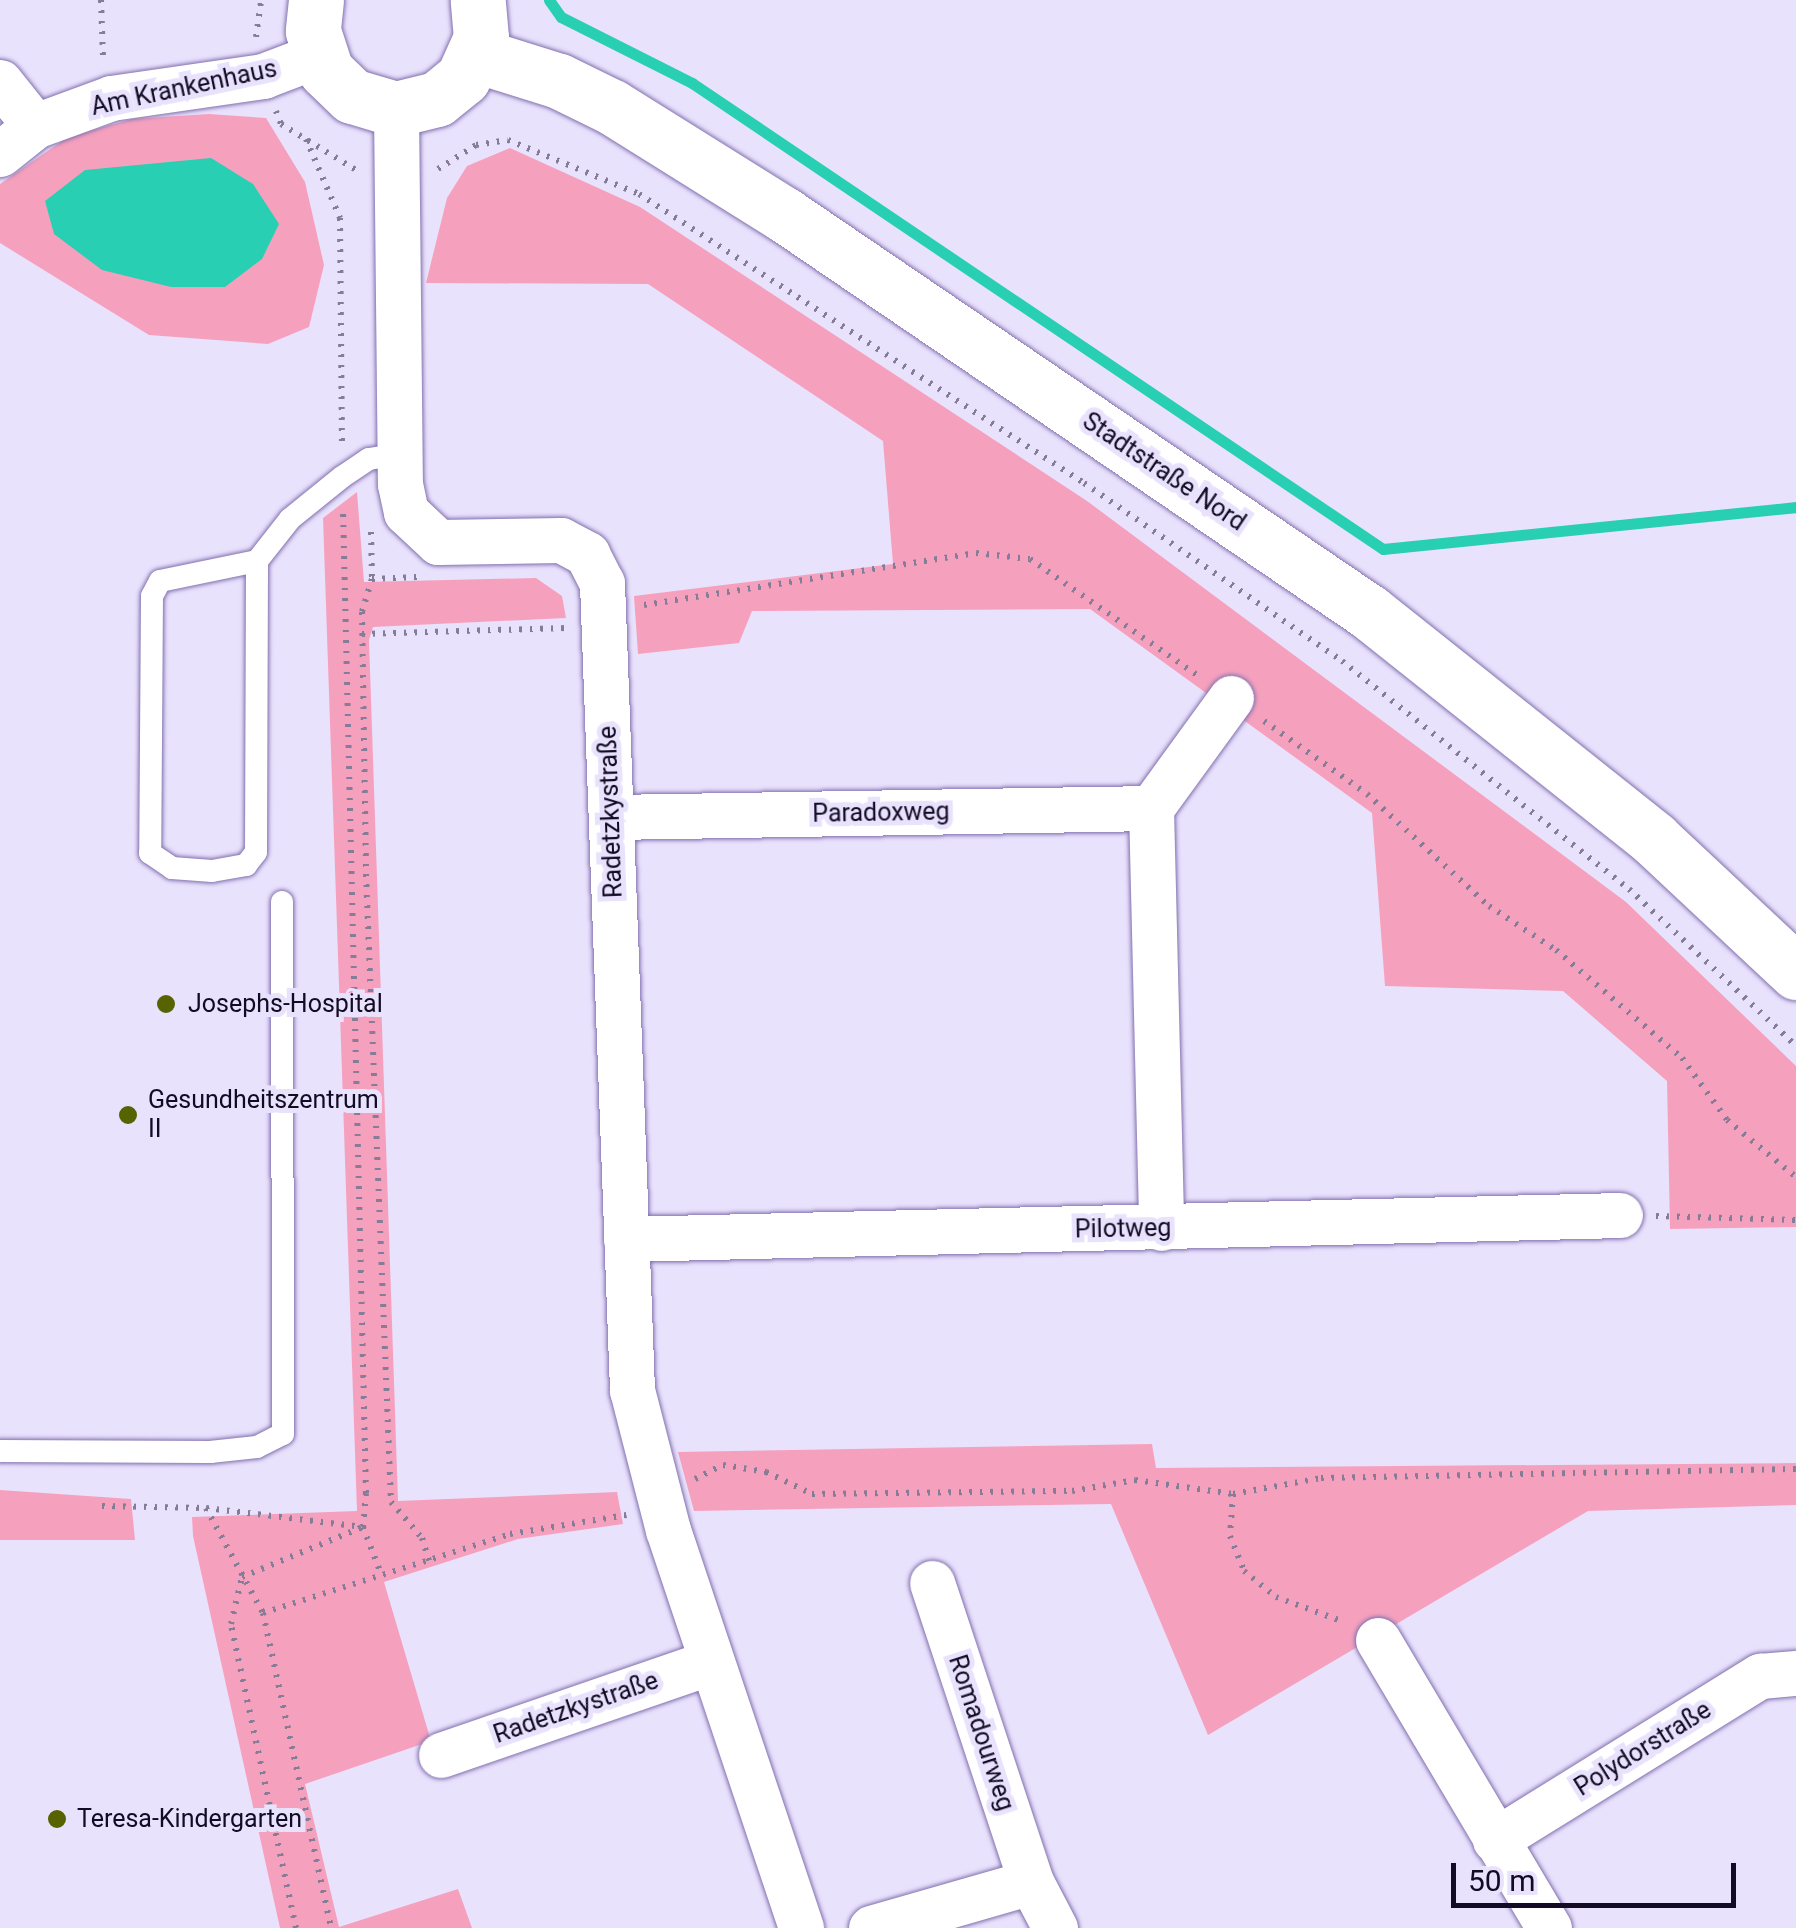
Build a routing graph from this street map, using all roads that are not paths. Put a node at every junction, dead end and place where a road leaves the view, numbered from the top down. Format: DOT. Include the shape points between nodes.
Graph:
graph roads {
  1 [pos="316,0"];
  2 [pos="478,0"];
  3 [pos="318,56"];
  4 [pos="476,56"];
  5 [pos="0,82"];
  6 [pos="396,108"];
  7 [pos="34,126"];
  8 [pos="0,154"];
  9 [pos="400,454"];
  10 [pos="257,561"];
  11 [pos="1232,698"];
  12 [pos="1150,808"];
  13 [pos="610,817"];
  14 [pos="282,902"];
  15 [pos="1796,972"];
  16 [pos="1620,1215"];
  17 [pos="1162,1228"];
  18 [pos="626,1239"];
  19 [pos="0,1451"];
  20 [pos="932,1583"];
  21 [pos="1378,1640"];
  22 [pos="711,1662"];
  23 [pos="1796,1674"];
  24 [pos="441,1754"];
  25 [pos="1495,1840"];
  26 [pos="1031,1882"];
  27 [pos="801,1928"];
  28 [pos="870,1928"];
  29 [pos="1054,1928"];
  30 [pos="1549,1928"];
  1 -- 3 [label="main road"];
  2 -- 4 [label="main road"];
  3 -- 6 [label="main road" via="352,96"];
  3 -- 7 [label="street, Am Krankenhaus" via="263,76 112,98"];
  4 -- 6 [label="main road" via="463,78 437,99"];
  4 -- 15 [label="main road, Stadtstraße Nord" via="559,81 628,116 785,215 1369,612 1654,838"];
  5 -- 7 [label="street"];
  6 -- 9 [label="street, Radetzkystraße"];
  7 -- 8 [label="street, Am Krankenhaus"];
  9 -- 10 [label="lane" via="369,459 342,477 290,519"];
  9 -- 13 [label="street, Radetzkystraße" via="406,512 438,542 561,540 587,554 602,583 588,626"];
  10 -- 10 [label="lane" via="256,852 246,864 212,872 172,868 150,852 152,596 160,581"];
  11 -- 12 [label="street"];
  12 -- 13 [label="street, Paradoxweg"];
  12 -- 17 [label="street"];
  13 -- 18 [label="street, Radetzkystraße"];
  14 -- 19 [label="lane" via="283,1434 257,1447 210,1452"];
  16 -- 17 [label="street, Pilotweg"];
  17 -- 18 [label="street, Pilotweg"];
  18 -- 22 [label="street, Radetzkystraße" via="632,1390"];
  20 -- 26 [label="street, Romadourweg"];
  21 -- 25 [label="street"];
  22 -- 24 [label="street, Radetzkystraße"];
  22 -- 27 [label="street, Radetzkystraße"];
  23 -- 25 [label="street, Polydorstraße" via="1760,1676"];
  25 -- 30 [label="street"];
  26 -- 28 [label="street"];
  26 -- 29 [label="street, Romadourweg"];
}
